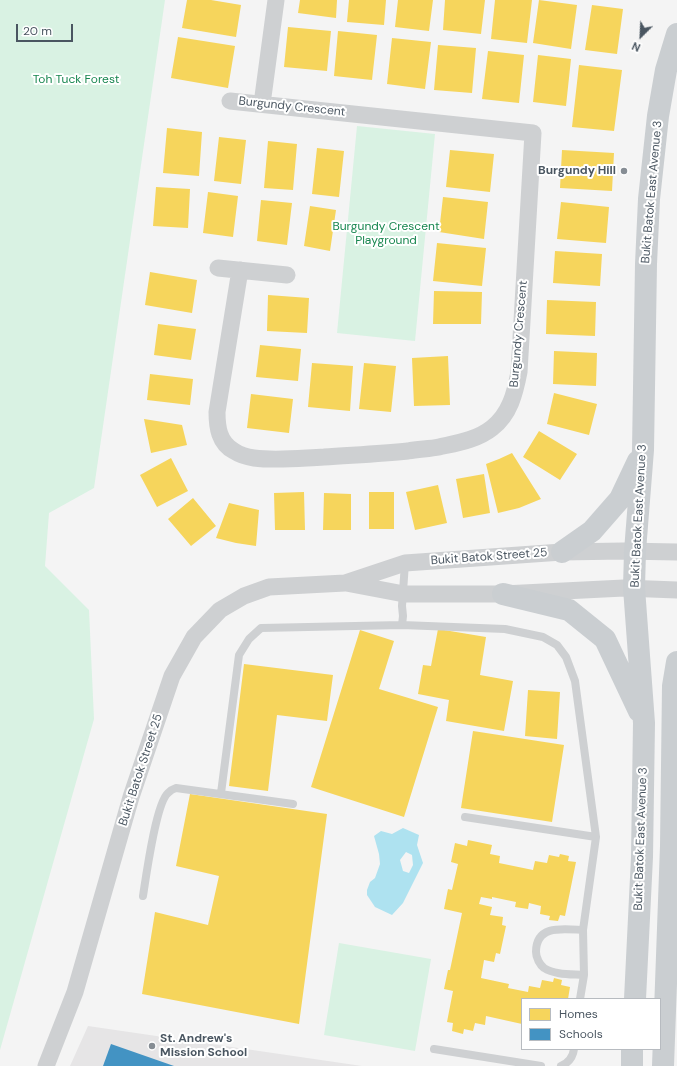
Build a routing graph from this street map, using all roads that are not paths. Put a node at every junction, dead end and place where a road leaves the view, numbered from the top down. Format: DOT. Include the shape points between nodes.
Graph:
graph roads {
  1 [pos="276,0"];
  2 [pos="677,34"];
  3 [pos="230,101"];
  4 [pos="262,104"];
  5 [pos="218,268"];
  6 [pos="240,270"];
  7 [pos="286,275"];
  8 [pos="643,450"];
  9 [pos="635,551"];
  10 [pos="562,552"];
  11 [pos="677,552"];
  12 [pos="405,563"];
  13 [pos="345,583"];
  14 [pos="634,588"];
  15 [pos="677,590"];
  16 [pos="404,594"];
  17 [pos="503,594"];
  18 [pos="402,625"];
  19 [pos="677,662"];
  20 [pos="675,683"];
  21 [pos="644,723"];
  22 [pos="221,793"];
  23 [pos="293,804"];
  24 [pos="466,818"];
  25 [pos="596,837"];
  26 [pos="143,896"];
  27 [pos="583,930"];
  28 [pos="584,975"];
  29 [pos="580,998"];
  30 [pos="635,998"];
  31 [pos="434,1049"];
  32 [pos="574,1050"];
  33 [pos="632,1050"];
  34 [pos="46,1066"];
  35 [pos="541,1066"];
  36 [pos="561,1066"];
  37 [pos="632,1066"];
  38 [pos="663,1066"];
  1 -- 4 [label="street"];
  2 -- 8 [label="main road, Bukit Batok East Avenue 3" via="666,70 658,116 649,199"];
  3 -- 4 [label="street, Burgundy Crescent"];
  4 -- 6 [label="street, Burgundy Crescent" via="533,133 518,372 515,392 509,407 501,420 482,435 437,447 376,454 280,459 254,458 233,451 220,436 217,412"];
  5 -- 6 [label="street"];
  6 -- 7 [label="street"];
  8 -- 9 [label="main road, Bukit Batok East Avenue 3"];
  8 -- 10 [label="main road" via="620,499 592,531"];
  9 -- 10 [label="street, Bukit Batok Street 25"];
  9 -- 11 [label="street, Bukit Batok Street 25"];
  9 -- 14 [label="main road, Bukit Batok East Avenue 3"];
  10 -- 12 [label="street, Bukit Batok Street 25"];
  12 -- 13 [label="street, Bukit Batok Street 25"];
  12 -- 16 [label="lane"];
  13 -- 16 [label="street, Bukit Batok Street 25"];
  13 -- 34 [label="street, Bukit Batok Street 25" via="269,587 256,591 220,610 194,637 172,676 131,797 75,992"];
  14 -- 15 [label="street, Bukit Batok Street 25"];
  14 -- 17 [label="street, Bukit Batok Street 25"];
  14 -- 21 [label="main road, Bukit Batok East Avenue 3"];
  16 -- 17 [label="street, Bukit Batok Street 25"];
  16 -- 18 [label="lane"];
  17 -- 21 [label="main road" via="569,610 605,639"];
  18 -- 22 [label="lane" via="260,628 239,655"];
  18 -- 25 [label="lane" via="504,630 543,637 557,645 566,657 575,680"];
  19 -- 20 [label="main road"];
  20 -- 38 [label="main road"];
  21 -- 30 [label="main road, Bukit Batok East Avenue 3" via="642,857"];
  22 -- 23 [label="lane"];
  22 -- 26 [label="lane" via="176,788 167,793 158,816"];
  24 -- 25 [label="lane"];
  25 -- 27 [label="lane"];
  27 -- 28 [label="lane"];
  27 -- 28 [label="lane" via="551,930 543,934 538,941 536,953 544,968"];
  28 -- 29 [label="lane"];
  31 -- 35 [label="lane"];
  32 -- 36 [label="lane" via="567,1063"];
  33 -- 37 [label="main road"];
}
